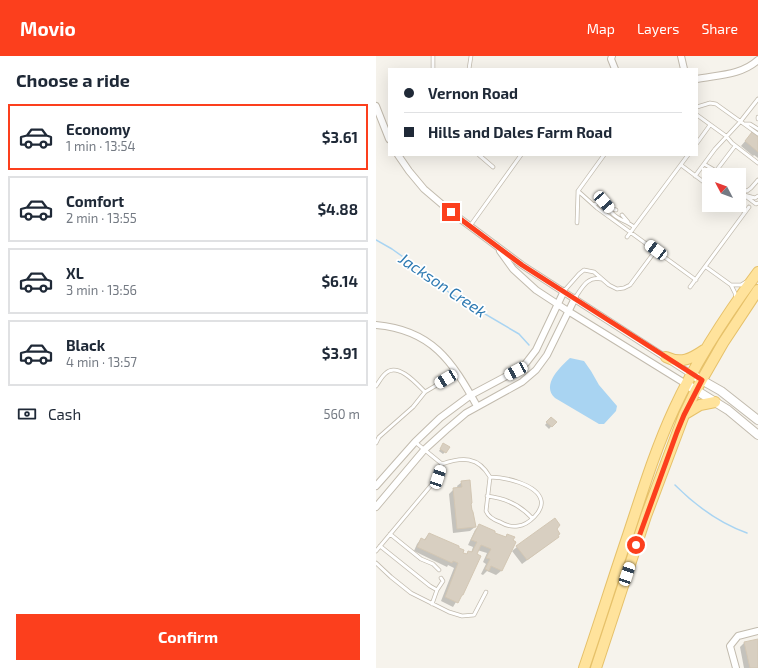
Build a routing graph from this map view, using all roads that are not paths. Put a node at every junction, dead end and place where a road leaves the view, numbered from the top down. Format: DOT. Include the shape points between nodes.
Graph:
graph roads {
  1 [pos="434,56"];
  2 [pos="470,56"];
  3 [pos="612,56"];
  4 [pos="681,56"];
  5 [pos="758,60"];
  6 [pos="433,68"];
  7 [pos="469,68"];
  8 [pos="616,68"];
  9 [pos="684,68"];
  10 [pos="698,79"];
  11 [pos="758,99"];
  12 [pos="754,104"];
  13 [pos="376,106"];
  14 [pos="698,106"];
  15 [pos="758,106"];
  16 [pos="698,116"];
  17 [pos="740,122"];
  18 [pos="745,124"];
  19 [pos="710,125"];
  20 [pos="758,129"];
  21 [pos="758,134"];
  22 [pos="388,136"];
  23 [pos="726,136"];
  24 [pos="698,142"];
  25 [pos="735,146"];
  26 [pos="399,156"];
  27 [pos="520,156"];
  28 [pos="603,156"];
  29 [pos="687,156"];
  30 [pos="484,157"];
  31 [pos="758,163"];
  32 [pos="704,164"];
  33 [pos="681,165"];
  34 [pos="493,167"];
  35 [pos="711,168"];
  36 [pos="718,168"];
  37 [pos="695,176"];
  38 [pos="702,181"];
  39 [pos="757,181"];
  40 [pos="578,191"];
  41 [pos="746,191"];
  42 [pos="746,196"];
  43 [pos="758,196"];
  44 [pos="746,197"];
  45 [pos="758,202"];
  46 [pos="594,205"];
  47 [pos="610,208"];
  48 [pos="749,208"];
  49 [pos="616,210"];
  50 [pos="746,211"];
  51 [pos="745,212"];
  52 [pos="622,215"];
  53 [pos="628,222"];
  54 [pos="577,224"];
  55 [pos="470,226"];
  56 [pos="634,227"];
  57 [pos="631,232"];
  58 [pos="627,237"];
  59 [pos="494,244"];
  60 [pos="656,250"];
  61 [pos="706,267"];
  62 [pos="756,275"];
  63 [pos="602,279"];
  64 [pos="696,280"];
  65 [pos="731,285"];
  66 [pos="690,287"];
  67 [pos="758,290"];
  68 [pos="564,291"];
  69 [pos="575,298"];
  70 [pos="736,303"];
  71 [pos="558,304"];
  72 [pos="568,311"];
  73 [pos="376,325"];
  74 [pos="706,349"];
  75 [pos="666,357"];
  76 [pos="457,373"];
  77 [pos="691,374"];
  78 [pos="702,380"];
  79 [pos="686,384"];
  80 [pos="376,386"];
  81 [pos="696,390"];
  82 [pos="426,392"];
  83 [pos="471,395"];
  84 [pos="715,402"];
  85 [pos="477,406"];
  86 [pos="684,415"];
  87 [pos="758,420"];
  88 [pos="758,435"];
  89 [pos="415,442"];
  90 [pos="376,443"];
  91 [pos="424,450"];
  92 [pos="442,464"];
  93 [pos="490,476"];
  94 [pos="376,486"];
  95 [pos="487,496"];
  96 [pos="376,507"];
  97 [pos="532,518"];
  98 [pos="390,534"];
  99 [pos="380,546"];
  100 [pos="376,551"];
  101 [pos="376,562"];
  102 [pos="439,570"];
  103 [pos="442,578"];
  104 [pos="437,590"];
  105 [pos="486,592"];
  106 [pos="432,604"];
  107 [pos="758,631"];
  108 [pos="584,668"];
  109 [pos="596,668"];
  110 [pos="736,668"];
  1 -- 6 [label="lane"];
  2 -- 7 [label="lane"];
  3 -- 8 [label="street"];
  4 -- 9 [label="street"];
  5 -- 10 [label="street" via="742,71"];
  11 -- 12 [label="lane"];
  12 -- 15 [label="lane"];
  12 -- 17 [label="lane"];
  13 -- 22 [label="street"];
  14 -- 17 [label="lane" via="716,104"];
  16 -- 19 [label="lane"];
  17 -- 18 [label="lane"];
  17 -- 23 [label="lane"];
  18 -- 20 [label="lane"];
  18 -- 21 [label="lane"];
  19 -- 23 [label="lane"];
  19 -- 24 [label="lane"];
  23 -- 25 [label="lane"];
  23 -- 32 [label="lane"];
  25 -- 31 [label="lane"];
  25 -- 36 [label="lane"];
  26 -- 55 [label="street" via="424,189"];
  27 -- 55 [label="lane"];
  28 -- 40 [label="lane"];
  29 -- 33 [label="lane"];
  30 -- 34 [label="lane"];
  32 -- 35 [label="lane"];
  32 -- 37 [label="lane"];
  33 -- 37 [label="lane"];
  33 -- 56 [label="lane"];
  37 -- 38 [label="lane"];
  39 -- 41 [label="lane"];
  40 -- 46 [label="lane"];
  40 -- 54 [label="lane"];
  42 -- 43 [label="lane" via="755,198"];
  44 -- 45 [label="lane" via="756,204"];
  46 -- 47 [label="lane" via="600,201"];
  46 -- 57 [label="lane"];
  47 -- 49 [label="lane"];
  47 -- 53 [label="lane" via="612,213"];
  48 -- 50 [label="lane"];
  51 -- 61 [label="lane"];
  52 -- 53 [label="lane"];
  53 -- 56 [label="lane"];
  55 -- 59 [label="street"];
  56 -- 57 [label="lane"];
  57 -- 58 [label="lane"];
  57 -- 60 [label="lane"];
  59 -- 68 [label="street"];
  59 -- 71 [label="street" via="522,278"];
  60 -- 63 [label="lane" via="630,285 617,289"];
  60 -- 64 [label="lane"];
  61 -- 64 [label="lane"];
  61 -- 65 [label="lane"];
  62 -- 65 [label="lane" via="741,285"];
  62 -- 70 [label="main road"];
  63 -- 68 [label="lane" via="594,272 584,270"];
  63 -- 69 [label="lane" via="589,279"];
  64 -- 66 [label="lane"];
  65 -- 70 [label="lane"];
  67 -- 78 [label="main road" via="735,323"];
  68 -- 69 [label="street"];
  68 -- 71 [label="street"];
  69 -- 72 [label="street"];
  69 -- 75 [label="street"];
  70 -- 74 [label="main road"];
  71 -- 72 [label="street"];
  71 -- 83 [label="street" via="536,350 526,363"];
  72 -- 79 [label="street"];
  72 -- 85 [label="street" via="547,355 536,370 522,382"];
  73 -- 76 [label="street" via="402,330 425,340 443,355"];
  74 -- 75 [label="main road" via="684,361"];
  74 -- 77 [label="main road"];
  75 -- 77 [label="street"];
  76 -- 82 [label="lane"];
  76 -- 83 [label="street"];
  77 -- 78 [label="street"];
  77 -- 79 [label="main road"];
  78 -- 81 [label="main road"];
  78 -- 87 [label="street" via="721,391"];
  79 -- 81 [label="street"];
  79 -- 108 [label="main road" via="646,478"];
  80 -- 82 [label="lane" via="385,373 397,370"];
  81 -- 84 [label="street"];
  81 -- 86 [label="main road"];
  82 -- 90 [label="lane" via="379,437"];
  83 -- 85 [label="street"];
  83 -- 89 [label="street" via="440,418"];
  84 -- 86 [label="main road" via="700,405"];
  84 -- 88 [label="street"];
  85 -- 91 [label="street"];
  86 -- 109 [label="main road" via="646,516"];
  89 -- 91 [label="lane"];
  89 -- 94 [label="street"];
  91 -- 92 [label="lane"];
  91 -- 96 [label="street"];
  92 -- 93 [label="lane" via="461,459 471,460"];
  92 -- 98 [label="lane" via="438,477"];
  93 -- 95 [label="lane"];
  93 -- 97 [label="lane" via="515,480 540,497 542,503"];
  95 -- 97 [label="lane" via="512,502"];
  95 -- 97 [label="lane" via="487,514 500,522 516,527"];
  98 -- 99 [label="lane"];
  98 -- 102 [label="lane"];
  99 -- 100 [label="lane"];
  99 -- 104 [label="lane"];
  101 -- 106 [label="lane" via="411,593"];
  103 -- 104 [label="lane" via="443,581"];
  104 -- 106 [label="lane"];
  105 -- 106 [label="lane" via="474,615 462,616"];
  107 -- 110 [label="street" via="738,636 730,646"];
}
